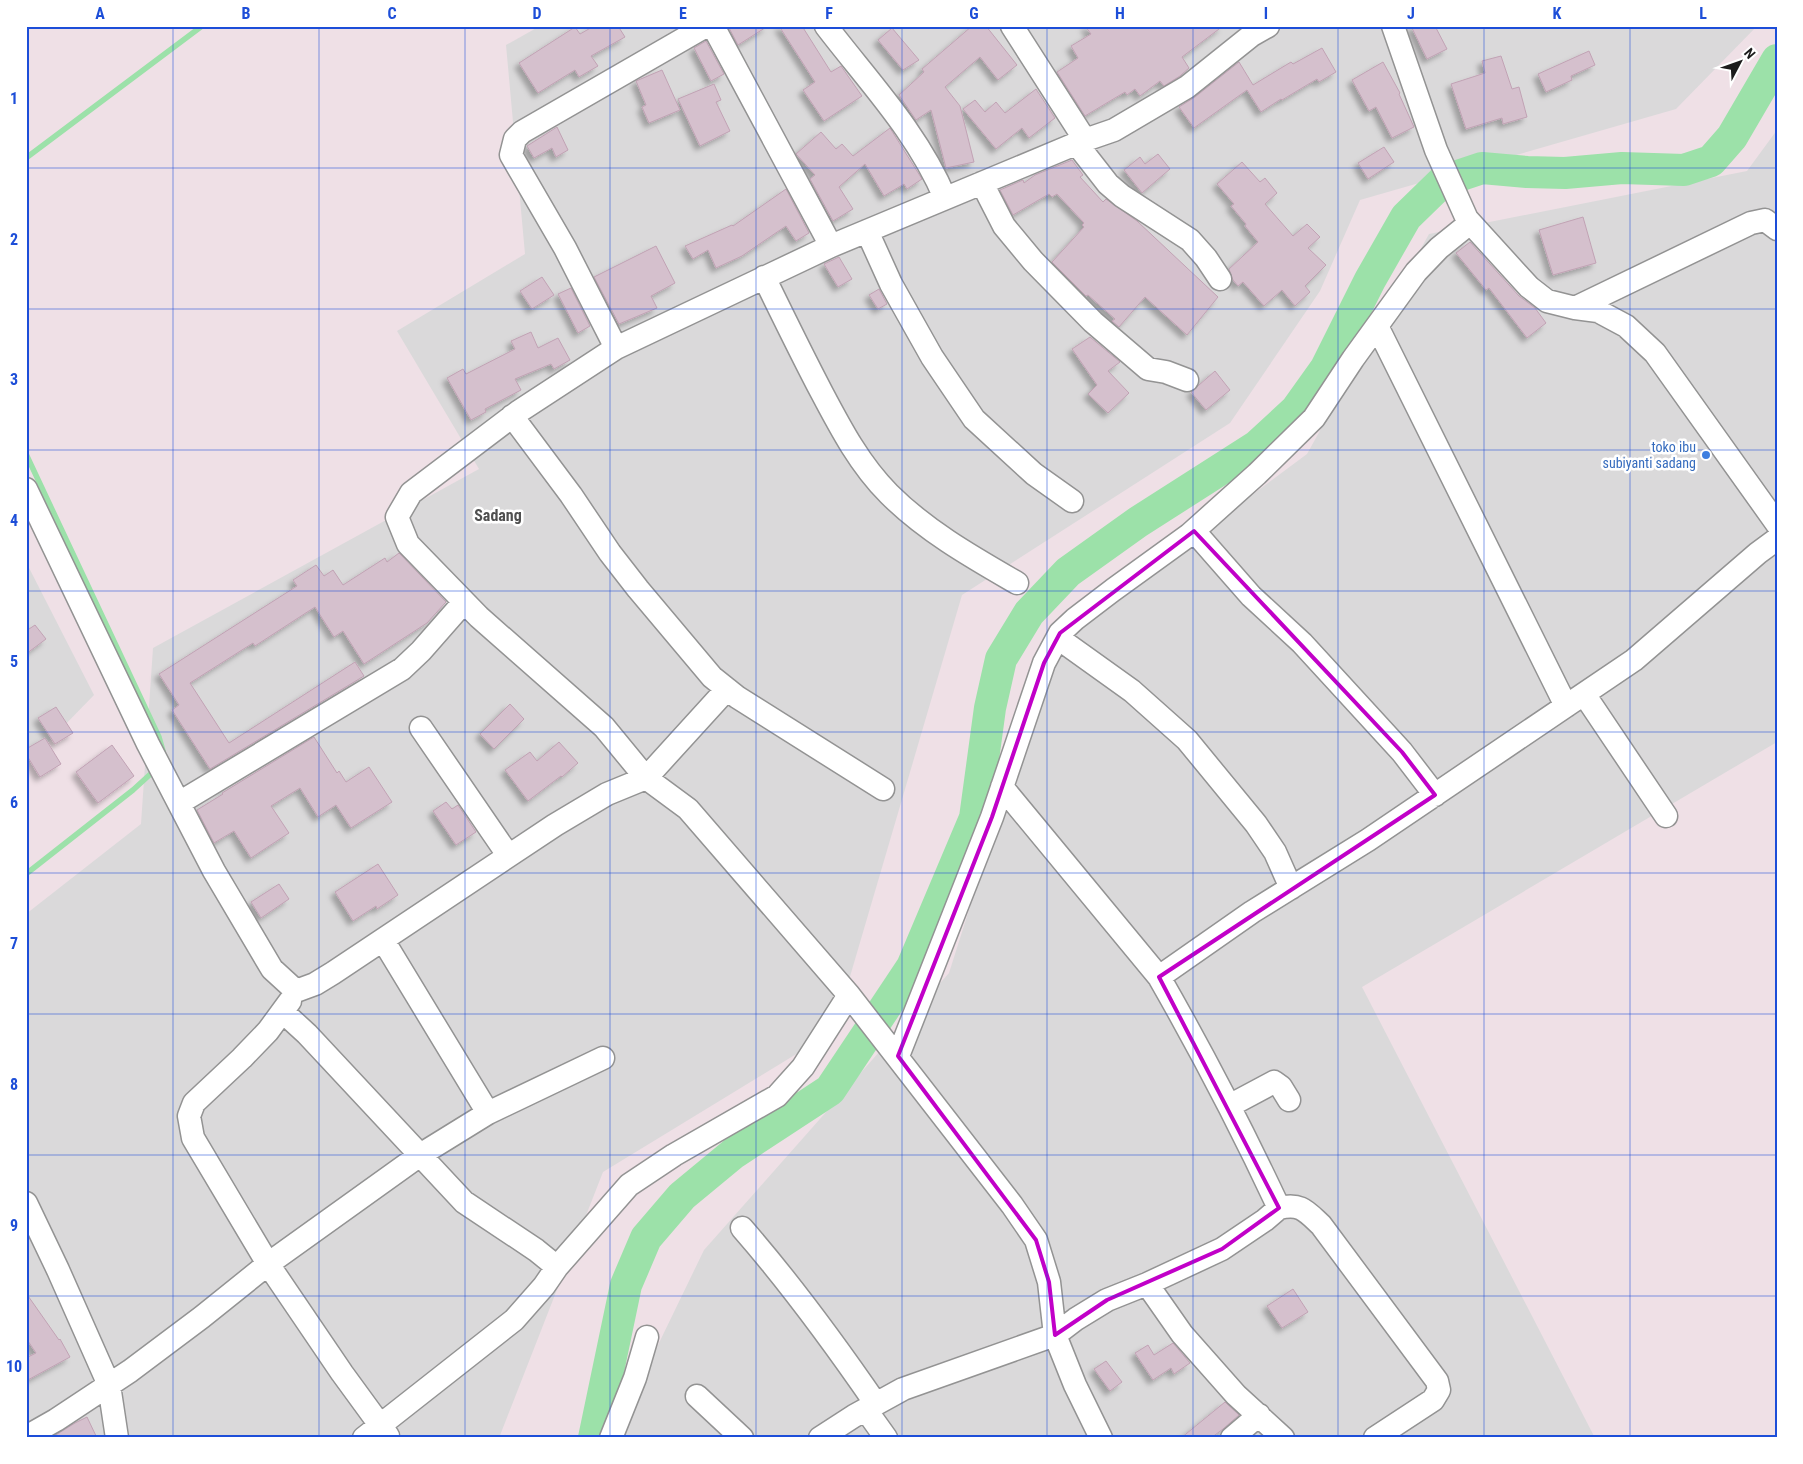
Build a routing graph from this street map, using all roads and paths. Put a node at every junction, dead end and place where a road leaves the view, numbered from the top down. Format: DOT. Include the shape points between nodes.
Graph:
graph roads {
  1 [pos="706,26"];
  2 [pos="713,26"];
  3 [pos="826,26"];
  4 [pos="1012,26"];
  5 [pos="1268,26"];
  6 [pos="1393,26"];
  7 [pos="1080,142"];
  8 [pos="982,183"];
  9 [pos="945,198"];
  10 [pos="1468,221"];
  11 [pos="1777,229"];
  12 [pos="866,231"];
  13 [pos="831,246"];
  14 [pos="764,277"];
  15 [pos="1220,279"];
  16 [pos="1575,308"];
  17 [pos="1377,326"];
  18 [pos="616,348"];
  19 [pos="1187,380"];
  20 [pos="512,416"];
  21 [pos="26,489"];
  22 [pos="1072,501"];
  23 [pos="1777,524"];
  24 [pos="1194,531"];
  25 [pos="1777,539"];
  26 [pos="1017,583"];
  27 [pos="464,602"];
  28 [pos="1058,638"];
  29 [pos="726,689"];
  30 [pos="1575,700"];
  31 [pos="422,728"];
  32 [pos="646,778"];
  33 [pos="1002,787"];
  34 [pos="883,790"];
  35 [pos="1435,795"];
  36 [pos="175,796"];
  37 [pos="1666,816"];
  38 [pos="508,855"];
  39 [pos="1291,888"];
  40 [pos="382,940"];
  41 [pos="1159,977"];
  42 [pos="296,992"];
  43 [pos="850,995"];
  44 [pos="283,1012"];
  45 [pos="894,1051"];
  46 [pos="603,1058"];
  47 [pos="1289,1100"];
  48 [pos="1229,1106"];
  49 [pos="488,1113"];
  50 [pos="420,1155"];
  51 [pos="26,1203"];
  52 [pos="1279,1208"];
  53 [pos="742,1228"];
  54 [pos="268,1264"];
  55 [pos="557,1267"];
  56 [pos="1147,1284"];
  57 [pos="1055,1335"];
  58 [pos="647,1337"];
  59 [pos="110,1385"];
  60 [pos="697,1396"];
  61 [pos="871,1407"];
  62 [pos="1259,1416"];
  63 [pos="378,1434"];
  64 [pos="26,1437"];
  65 [pos="118,1438"];
  66 [pos="611,1438"];
  67 [pos="742,1438"];
  68 [pos="820,1438"];
  69 [pos="886,1438"];
  70 [pos="1101,1438"];
  71 [pos="1232,1438"];
  72 [pos="1283,1438"];
  73 [pos="1375,1438"];
  1 -- 18 [label="street" via="522,132 512,146 511,155 565,248"];
  2 -- 13 [label="street"];
  3 -- 9 [label="street" via="910,135"];
  4 -- 7 [label="street"];
  5 -- 7 [label="street" via="1187,87 1114,130"];
  6 -- 10 [label="street" via="1436,150"];
  7 -- 8 [label="street"];
  7 -- 15 [label="street" via="1108,184 1190,240"];
  8 -- 9 [label="street"];
  8 -- 19 [label="street" via="1004,226 1092,322 1148,369"];
  9 -- 12 [label="street"];
  10 -- 16 [label="street" via="1546,301"];
  10 -- 17 [label="street" via="1416,272"];
  11 -- 16 [label="street" via="1765,220 1751,223"];
  12 -- 13 [label="street"];
  12 -- 22 [label="street" via="932,357 974,419 1034,474"];
  13 -- 14 [label="street"];
  14 -- 18 [label="street"];
  14 -- 26 [label="street" via="847,439 867,469 890,495 928,528"];
  16 -- 23 [label="street" via="1598,311 1619,322 1655,353"];
  17 -- 24 [label="street" via="1314,418"];
  17 -- 30 [label="street"];
  18 -- 20 [label="street"];
  20 -- 27 [label="street" via="412,493 397,517 408,544"];
  20 -- 29 [label="street" via="638,589 712,678"];
  21 -- 36 [label="street"];
  24 -- 28 [label="street" via="1075,619"];
  24 -- 35 [label="street" via="1251,596 1302,643 1395,745"];
  25 -- 30 [label="street" via="1634,660"];
  27 -- 32 [label="street" via="604,727"];
  27 -- 36 [label="street" via="402,669"];
  28 -- 33 [label="street" via="1044,663"];
  28 -- 39 [label="street" via="1132,691 1187,740 1256,824 1275,852"];
  29 -- 32 [label="street"];
  29 -- 34 [label="street"];
  30 -- 35 [label="street"];
  30 -- 37 [label="street"];
  31 -- 38 [label="street"];
  32 -- 38 [label="street" via="607,794"];
  32 -- 43 [label="street" via="688,809"];
  33 -- 41 [label="street"];
  33 -- 45 [label="street"];
  35 -- 39 [label="street"];
  36 -- 42 [label="street" via="214,871 272,969"];
  38 -- 40 [label="street"];
  39 -- 41 [label="street"];
  40 -- 42 [label="street" via="315,984"];
  40 -- 49 [label="street"];
  41 -- 48 [label="street"];
  42 -- 44 [label="street"];
  43 -- 45 [label="street"];
  43 -- 55 [label="street" via="803,1067 777,1096 674,1155 630,1185"];
  44 -- 50 [label="street"];
  44 -- 54 [label="street" via="242,1058 194,1103 189,1116 193,1138"];
  45 -- 57 [label="street" via="1036,1240 1048,1282"];
  46 -- 49 [label="street"];
  47 -- 48 [label="street" via="1281,1086 1274,1082"];
  48 -- 52 [label="street"];
  49 -- 50 [label="street"];
  50 -- 54 [label="street"];
  50 -- 55 [label="street" via="464,1202"];
  51 -- 59 [label="street"];
  52 -- 56 [label="street" via="1222,1249"];
  52 -- 73 [label="street" via="1302,1208 1321,1225 1437,1381 1439,1390 1433,1400"];
  53 -- 61 [label="street" via="772,1262 849,1365"];
  54 -- 59 [label="street"];
  54 -- 63 [label="street" via="342,1373"];
  55 -- 63 [label="street" via="514,1320"];
  56 -- 57 [label="street" via="1107,1300"];
  56 -- 62 [label="street" via="1182,1334 1236,1396"];
  57 -- 61 [label="street" via="903,1389"];
  57 -- 70 [label="street"];
  58 -- 66 [label="street"];
  59 -- 64 [label="street"];
  59 -- 65 [label="street"];
  60 -- 67 [label="street"];
  61 -- 68 [label="street"];
  61 -- 69 [label="street"];
  62 -- 71 [label="street"];
  62 -- 72 [label="street"];
}
